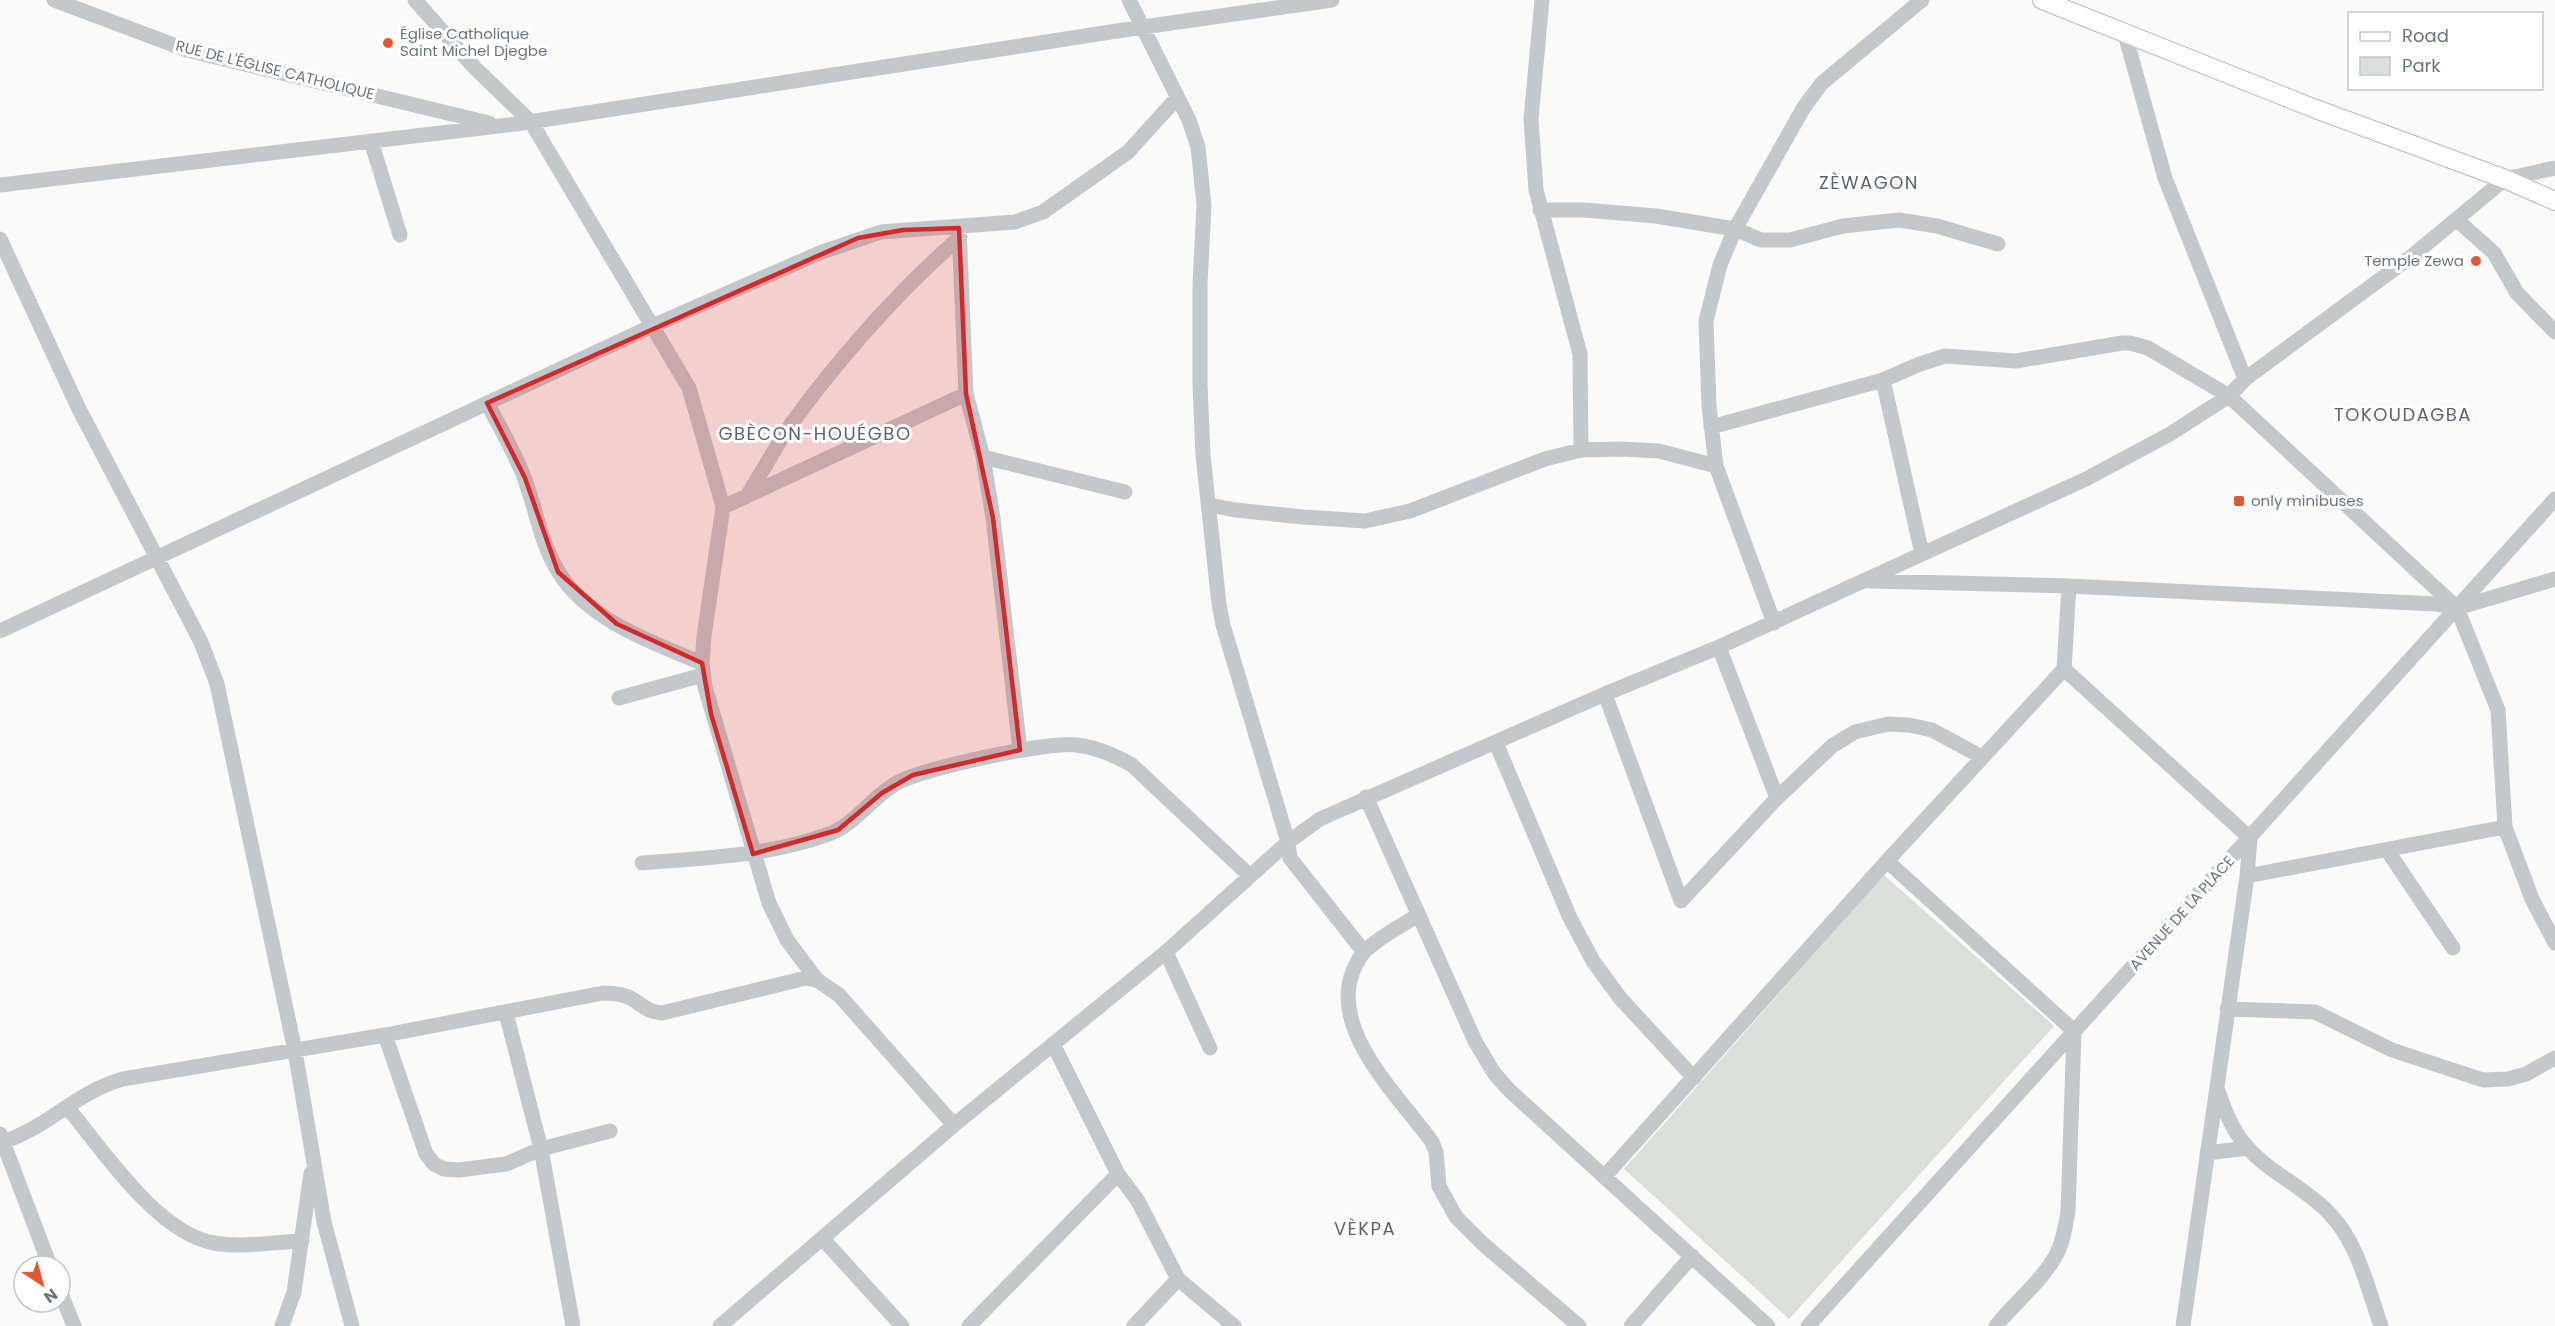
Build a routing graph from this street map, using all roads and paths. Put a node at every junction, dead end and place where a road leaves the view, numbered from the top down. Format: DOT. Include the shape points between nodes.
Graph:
graph roads {
  1 [pos="54,0"];
  2 [pos="415,0"];
  3 [pos="1129,0"];
  4 [pos="1332,0"];
  5 [pos="1542,0"];
  6 [pos="1922,0"];
  7 [pos="2042,0"];
  8 [pos="1143,27"];
  9 [pos="2124,31"];
  10 [pos="1177,98"];
  11 [pos="531,122"];
  12 [pos="501,126"];
  13 [pos="371,141"];
  14 [pos="2555,168"];
  15 [pos="2505,179"];
  16 [pos="0,185"];
  17 [pos="2555,201"];
  18 [pos="1540,210"];
  19 [pos="2457,220"];
  20 [pos="1735,230"];
  21 [pos="960,233"];
  22 [pos="400,235"];
  23 [pos="0,239"];
  24 [pos="1998,244"];
  25 [pos="651,327"];
  26 [pos="2555,332"];
  27 [pos="2245,379"];
  28 [pos="1883,381"];
  29 [pos="966,393"];
  30 [pos="2229,396"];
  31 [pos="487,404"];
  32 [pos="1711,427"];
  33 [pos="1581,450"];
  34 [pos="983,457"];
  35 [pos="1716,466"];
  36 [pos="1125,492"];
  37 [pos="746,497"];
  38 [pos="2555,499"];
  39 [pos="1210,505"];
  40 [pos="723,507"];
  41 [pos="1922,554"];
  42 [pos="158,557"];
  43 [pos="2555,579"];
  44 [pos="1867,581"];
  45 [pos="2069,586"];
  46 [pos="2457,608"];
  47 [pos="1774,623"];
  48 [pos="0,631"];
  49 [pos="1719,647"];
  50 [pos="703,669"];
  51 [pos="2064,669"];
  52 [pos="1605,694"];
  53 [pos="620,698"];
  54 [pos="1496,742"];
  55 [pos="1020,750"];
  56 [pos="1982,758"];
  57 [pos="1366,797"];
  58 [pos="1777,798"];
  59 [pos="2505,827"];
  60 [pos="2250,838"];
  61 [pos="1288,842"];
  62 [pos="2387,850"];
  63 [pos="753,854"];
  64 [pos="1887,861"];
  65 [pos="642,862"];
  66 [pos="1250,876"];
  67 [pos="2247,876"];
  68 [pos="1418,915"];
  69 [pos="2555,943"];
  70 [pos="2453,948"];
  71 [pos="1166,952"];
  72 [pos="1364,952"];
  73 [pos="817,980"];
  74 [pos="2227,1009"];
  75 [pos="506,1013"];
  76 [pos="2074,1031"];
  77 [pos="385,1035"];
  78 [pos="1053,1044"];
  79 [pos="1210,1048"];
  80 [pos="295,1051"];
  81 [pos="2555,1058"];
  82 [pos="1694,1078"];
  83 [pos="2217,1087"];
  84 [pos="67,1107"];
  85 [pos="954,1125"];
  86 [pos="610,1131"];
  87 [pos="1,1140"];
  88 [pos="2248,1148"];
  89 [pos="541,1149"];
  90 [pos="2207,1153"];
  91 [pos="313,1159"];
  92 [pos="1118,1174"];
  93 [pos="1604,1177"];
  94 [pos="822,1238"];
  95 [pos="302,1240"];
  96 [pos="45,1254"];
  97 [pos="1692,1256"];
  98 [pos="1178,1279"];
  99 [pos="730,1323"];
  100 [pos="282,1326"];
  101 [pos="351,1326"];
  102 [pos="573,1326"];
  103 [pos="902,1326"];
  104 [pos="969,1326"];
  105 [pos="1134,1326"];
  106 [pos="1234,1326"];
  107 [pos="1579,1326"];
  108 [pos="1631,1326"];
  109 [pos="1768,1326"];
  110 [pos="1808,1326"];
  111 [pos="1996,1326"];
  112 [pos="2183,1326"];
  113 [pos="2381,1326"];
  1 -- 12 [label="street, RUE DE L'ÉGLISE CATHOLIQUE" via="187,50"];
  2 -- 11 [label="street" via="474,67"];
  3 -- 8 [label="street"];
  4 -- 8 [label="street"];
  5 -- 18 [label="street" via="1531,119"];
  6 -- 20 [label="street" via="1822,83 1804,107"];
  7 -- 9 [label="main road"];
  8 -- 10 [label="street"];
  8 -- 11 [label="street"];
  9 -- 15 [label="main road" via="2313,108"];
  9 -- 27 [label="street" via="2165,178"];
  10 -- 21 [label="street" via="1128,152 1043,212"];
  10 -- 39 [label="street" via="1198,147 1204,204 1200,385"];
  11 -- 12 [label="street"];
  11 -- 25 [label="street"];
  12 -- 13 [label="street"];
  13 -- 16 [label="street"];
  13 -- 22 [label="street"];
  14 -- 15 [label="street"];
  15 -- 17 [label="main road"];
  15 -- 19 [label="street"];
  18 -- 20 [label="street" via="1656,216"];
  18 -- 33 [label="street" via="1580,354"];
  19 -- 26 [label="street" via="2494,253 2517,293"];
  19 -- 27 [label="street"];
  20 -- 24 [label="street" via="1761,240 1790,240 1843,226 1899,220 1937,226"];
  20 -- 32 [label="street" via="1720,265 1706,321"];
  21 -- 25 [label="street" via="903,230 858,238"];
  21 -- 29 [label="street"];
  21 -- 37 [label="street" via="815,393"];
  23 -- 42 [label="street" via="78,407"];
  25 -- 31 [label="street"];
  25 -- 40 [label="street" via="689,388"];
  27 -- 30 [label="street"];
  28 -- 30 [label="street" via="1945,356 2016,361 2130,343 2148,348"];
  28 -- 32 [label="street"];
  28 -- 41 [label="street"];
  29 -- 34 [label="street"];
  29 -- 37 [label="street"];
  30 -- 41 [label="street" via="2170,434 2086,479"];
  30 -- 46 [label="street"];
  31 -- 42 [label="street"];
  31 -- 50 [label="street" via="525,478 539,528 558,572 575,592 617,624"];
  32 -- 35 [label="street"];
  33 -- 35 [label="street" via="1659,451"];
  33 -- 39 [label="street" via="1545,459 1410,511 1365,521"];
  34 -- 36 [label="street"];
  34 -- 55 [label="street"];
  35 -- 47 [label="street"];
  37 -- 40 [label="street"];
  38 -- 46 [label="street, AVENUE DE LA PLACE"];
  39 -- 61 [label="street" via="1223,625"];
  40 -- 50 [label="street"];
  41 -- 44 [label="street"];
  42 -- 48 [label="street"];
  42 -- 80 [label="street" via="201,642 217,684"];
  43 -- 46 [label="street"];
  44 -- 45 [label="street"];
  44 -- 47 [label="street"];
  45 -- 46 [label="street"];
  45 -- 51 [label="street"];
  46 -- 59 [label="street" via="2498,710"];
  46 -- 60 [label="street, AVENUE DE LA PLACE"];
  47 -- 49 [label="street"];
  49 -- 52 [label="street"];
  49 -- 58 [label="street"];
  50 -- 53 [label="street"];
  50 -- 63 [label="street" via="711,714"];
  51 -- 56 [label="street"];
  51 -- 60 [label="street"];
  52 -- 54 [label="street"];
  52 -- 58 [label="street" via="1681,901"];
  54 -- 57 [label="street"];
  54 -- 82 [label="street" via="1570,918 1593,961 1620,998"];
  55 -- 63 [label="street" via="913,775 882,793 838,830"];
  55 -- 66 [label="street" via="1075,744 1119,758 1142,774"];
  56 -- 58 [label="street" via="1932,730 1888,724 1843,738"];
  56 -- 64 [label="street"];
  57 -- 61 [label="street" via="1320,819"];
  57 -- 68 [label="street"];
  59 -- 62 [label="street"];
  59 -- 69 [label="street" via="2529,891"];
  60 -- 67 [label="street"];
  60 -- 76 [label="street, AVENUE DE LA PLACE"];
  61 -- 66 [label="street"];
  61 -- 72 [label="street" via="1293,862"];
  62 -- 67 [label="street"];
  62 -- 70 [label="street"];
  63 -- 65 [label="street"];
  63 -- 73 [label="street" via="777,923"];
  64 -- 76 [label="street"];
  64 -- 82 [label="street"];
  66 -- 71 [label="street"];
  67 -- 74 [label="street"];
  68 -- 72 [label="street"];
  68 -- 93 [label="street" via="1475,1041 1494,1072"];
  71 -- 78 [label="street"];
  71 -- 79 [label="street"];
  72 -- 107 [label="street" via="1347,995 1353,1030 1432,1142 1439,1186 1449,1208 1483,1244"];
  73 -- 75 [label="street" via="791,980 662,1013 650,1012 619,994 603,993"];
  73 -- 85 [label="street" via="839,995"];
  74 -- 81 [label="street" via="2315,1012 2392,1050 2483,1080 2526,1074"];
  74 -- 83 [label="street"];
  75 -- 77 [label="street"];
  75 -- 89 [label="street"];
  76 -- 110 [label="street, AVENUE DE LA PLACE"];
  76 -- 111 [label="street" via="2068,1212 2063,1236 2056,1256 2043,1274"];
  77 -- 80 [label="street"];
  77 -- 89 [label="street" via="419,1138 434,1164 459,1170 506,1164"];
  78 -- 85 [label="street"];
  78 -- 92 [label="street"];
  80 -- 84 [label="street" via="123,1079 90,1090"];
  80 -- 91 [label="street"];
  82 -- 93 [label="street"];
  83 -- 88 [label="street" via="2225,1114"];
  83 -- 90 [label="street"];
  84 -- 87 [label="street" via="39,1127"];
  84 -- 95 [label="street" via="154,1209 194,1238 241,1244"];
  85 -- 94 [label="street"];
  86 -- 89 [label="street"];
  87 -- 96 [label="street"];
  88 -- 90 [label="street"];
  88 -- 113 [label="street" via="2330,1214 2342,1229"];
  89 -- 102 [label="street"];
  90 -- 112 [label="street"];
  91 -- 95 [label="street"];
  91 -- 101 [label="street" via="324,1222"];
  92 -- 98 [label="street" via="1138,1201"];
  92 -- 104 [label="street"];
  93 -- 97 [label="street"];
  94 -- 99 [label="street"];
  94 -- 103 [label="street"];
  95 -- 100 [label="street" via="294,1292"];
  97 -- 108 [label="street"];
  97 -- 109 [label="street"];
  98 -- 105 [label="street"];
  98 -- 106 [label="street"];
}
